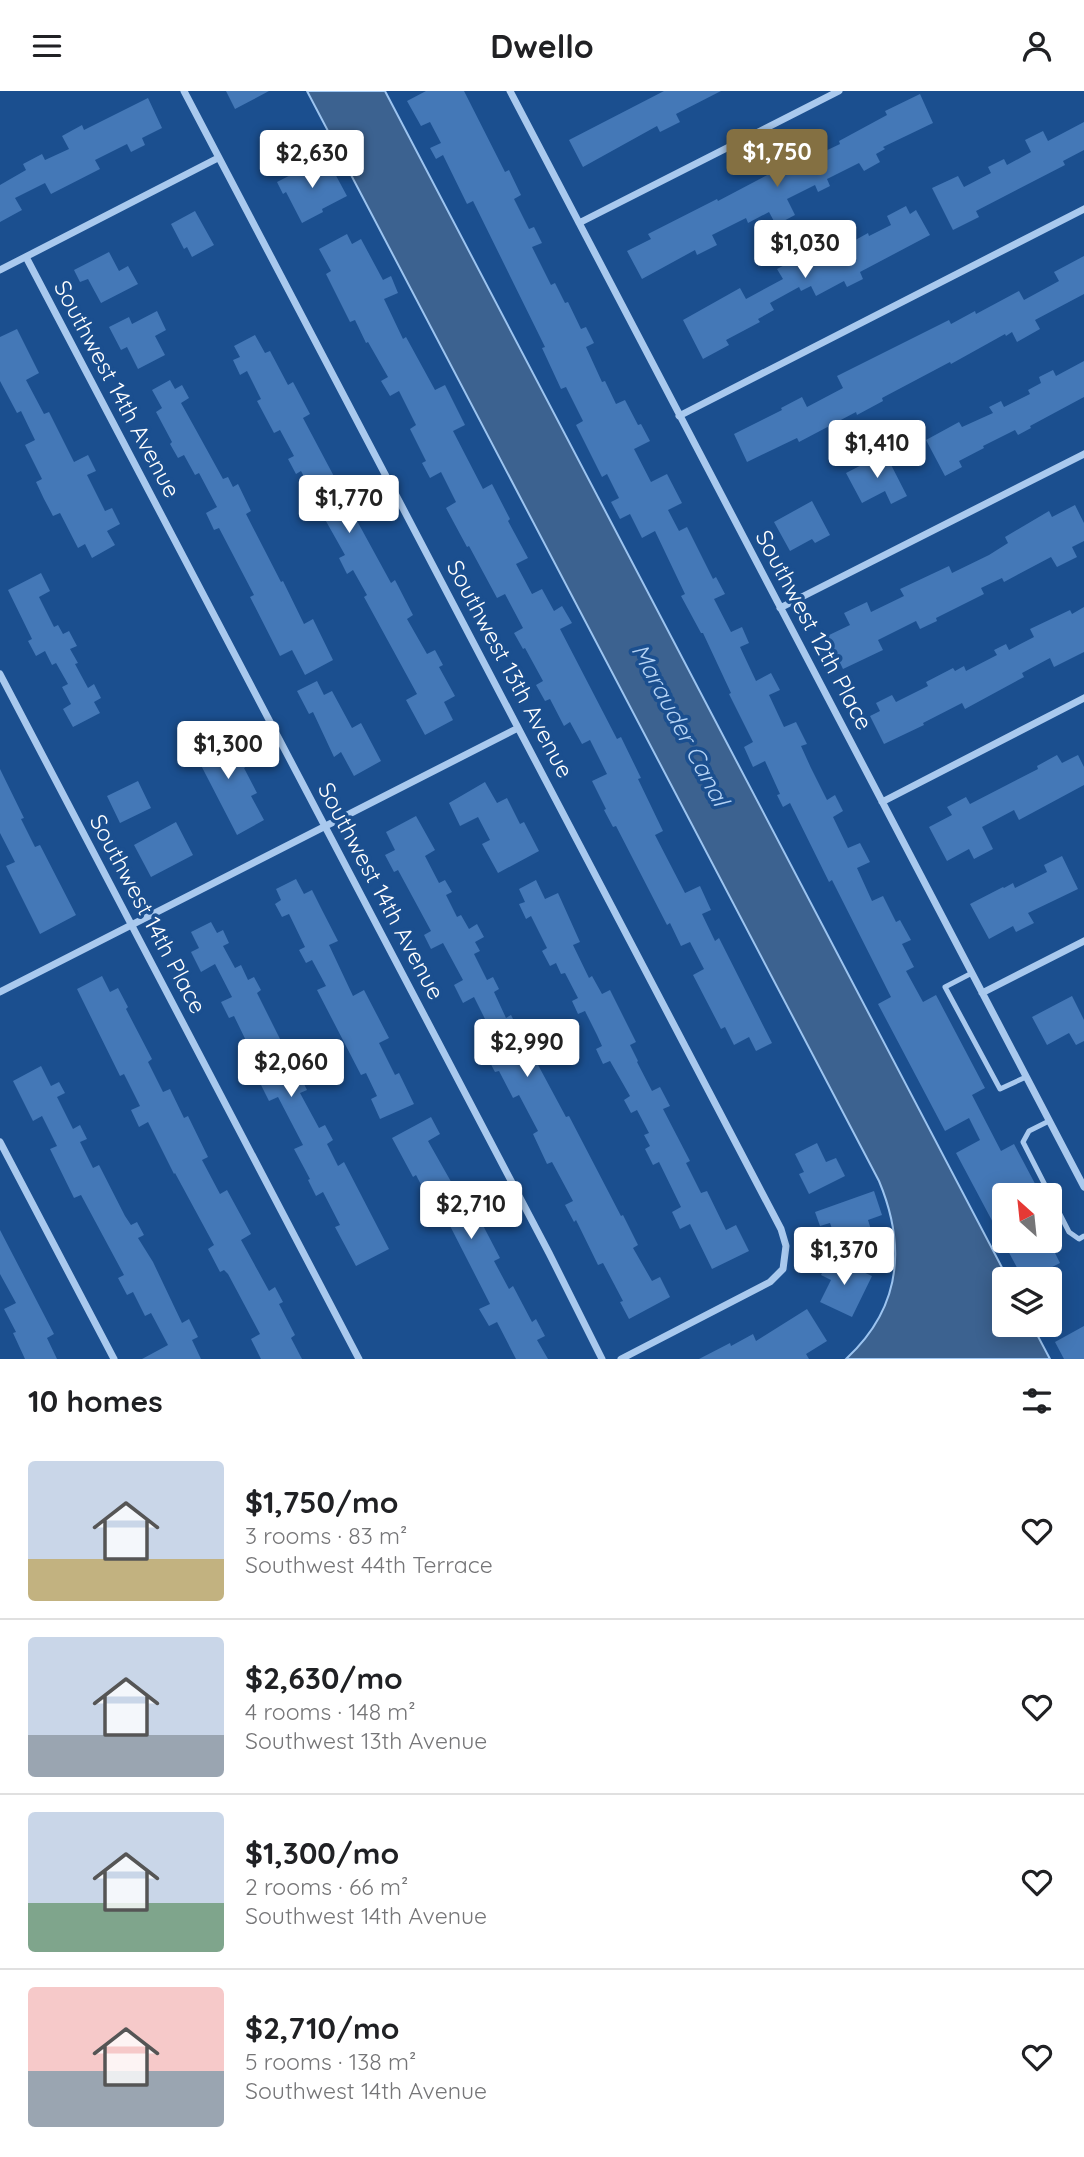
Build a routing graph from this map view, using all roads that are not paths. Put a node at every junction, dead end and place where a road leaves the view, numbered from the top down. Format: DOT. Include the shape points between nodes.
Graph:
graph roads {
  1 [pos="184,91"];
  2 [pos="510,91"];
  3 [pos="839,91"];
  4 [pos="218,158"];
  5 [pos="1084,209"];
  6 [pos="579,223"];
  7 [pos="26,257"];
  8 [pos="0,270"];
  9 [pos="679,416"];
  10 [pos="1084,454"];
  11 [pos="780,608"];
  12 [pos="0,674"];
  13 [pos="1084,698"];
  14 [pos="519,728"];
  15 [pos="882,801"];
  16 [pos="325,827"];
  17 [pos="131,924"];
  18 [pos="1084,941"];
  19 [pos="972,973"];
  20 [pos="0,992"];
  21 [pos="982,993"];
  22 [pos="1026,1077"];
  23 [pos="1049,1121"];
  24 [pos="0,1142"];
  25 [pos="1084,1186"];
  26 [pos="1084,1236"];
  27 [pos="114,1359"];
  28 [pos="359,1359"];
  29 [pos="602,1359"];
  30 [pos="621,1359"];
  1 -- 4 [label="street, Southwest 13th Avenue"];
  2 -- 6 [label="street, Southwest 12th Place"];
  3 -- 6 [label="street"];
  4 -- 7 [label="street"];
  4 -- 14 [label="street, Southwest 13th Avenue"];
  5 -- 9 [label="street"];
  6 -- 9 [label="street, Southwest 12th Place"];
  7 -- 8 [label="street"];
  7 -- 16 [label="street, Southwest 14th Avenue"];
  9 -- 11 [label="street, Southwest 12th Place"];
  10 -- 11 [label="street"];
  11 -- 15 [label="street, Southwest 12th Place"];
  12 -- 17 [label="street, Southwest 14th Place"];
  13 -- 15 [label="street"];
  14 -- 16 [label="street"];
  14 -- 30 [label="street, Southwest 13th Avenue" via="786,1246 783,1269 771,1282"];
  15 -- 19 [label="street, Southwest 12th Place"];
  16 -- 17 [label="street"];
  16 -- 29 [label="street, Southwest 14th Avenue"];
  17 -- 20 [label="street"];
  17 -- 28 [label="street, Southwest 14th Place"];
  18 -- 21 [label="street"];
  19 -- 21 [label="street, Southwest 12th Place"];
  19 -- 22 [label="lane" via="945,987 1000,1089"];
  21 -- 22 [label="street, Southwest 12th Place"];
  22 -- 23 [label="street, Southwest 12th Place"];
  23 -- 25 [label="street, Southwest 12th Place"];
  23 -- 26 [label="lane" via="1029,1131 1023,1142 1069,1232"];
  24 -- 27 [label="street"];
}
